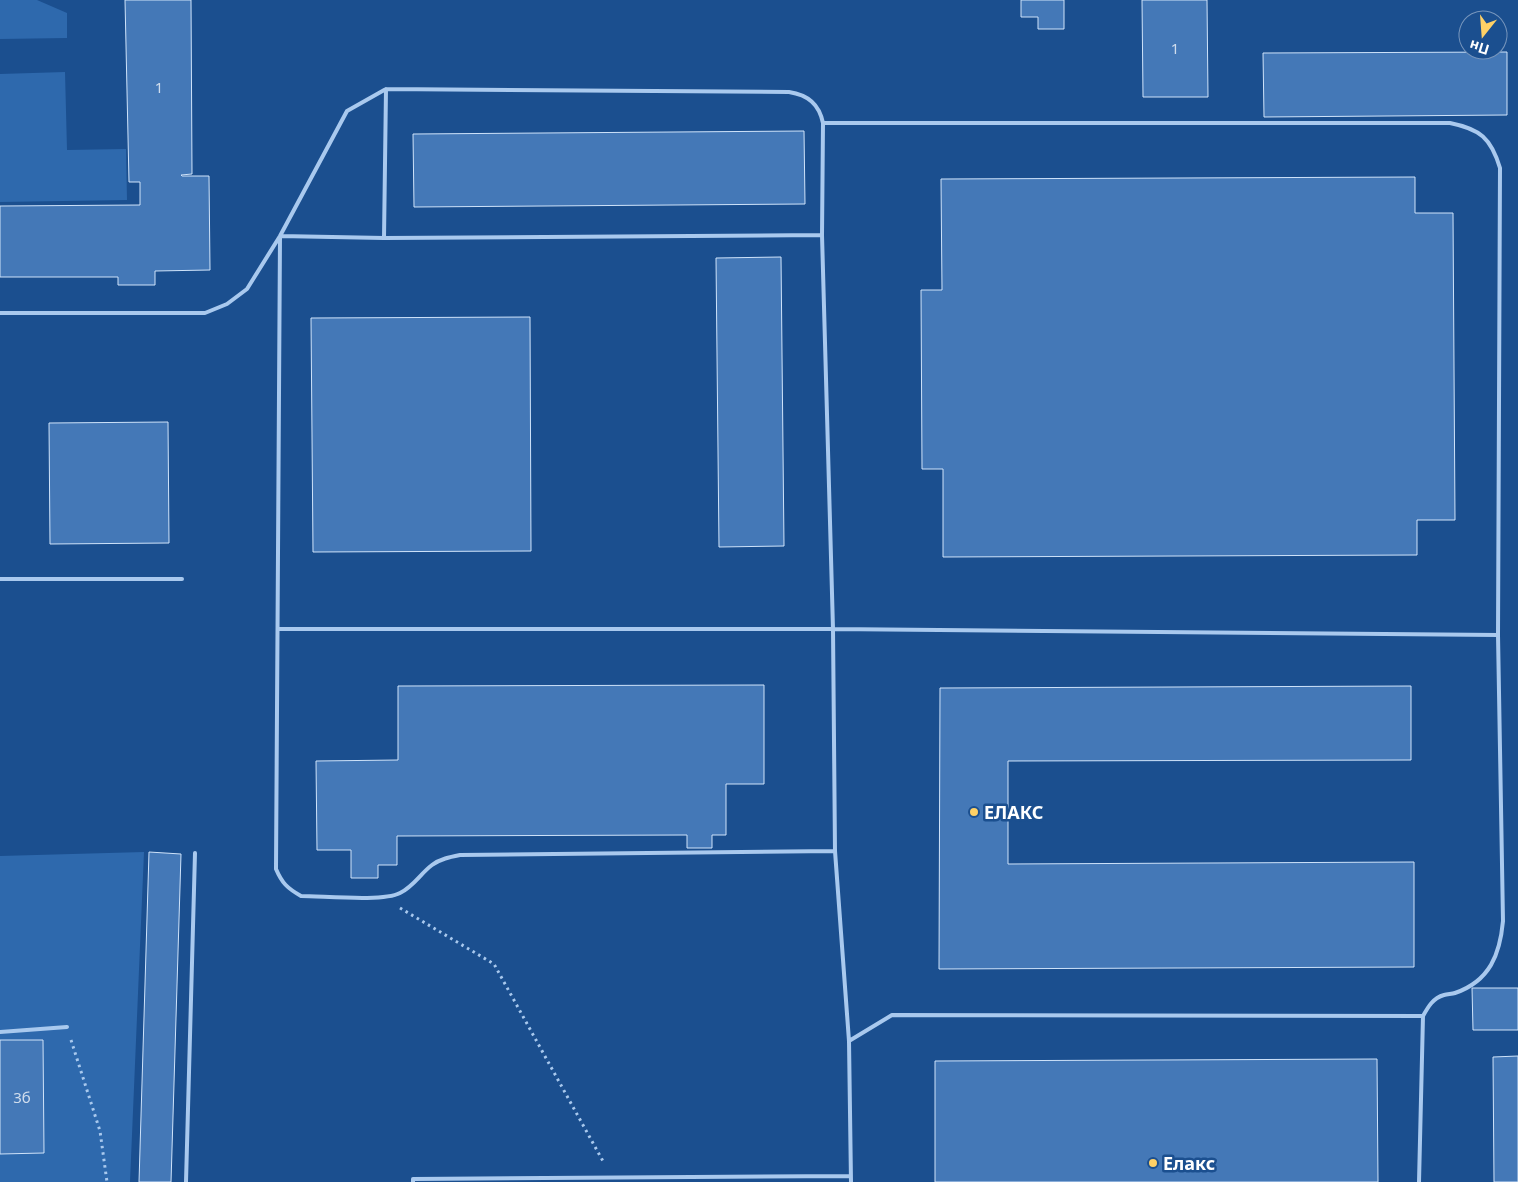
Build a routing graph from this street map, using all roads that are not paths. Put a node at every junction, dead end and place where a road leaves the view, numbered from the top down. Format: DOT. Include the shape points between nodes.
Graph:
graph roads {
  1 [pos="386,89"];
  2 [pos="823,123"];
  3 [pos="822,235"];
  4 [pos="280,236"];
  5 [pos="384,238"];
  6 [pos="0,313"];
  7 [pos="0,579"];
  8 [pos="182,579"];
  9 [pos="833,628"];
  10 [pos="278,629"];
  11 [pos="1498,635"];
  12 [pos="835,851"];
  13 [pos="195,853"];
  14 [pos="1423,1016"];
  15 [pos="68,1028"];
  16 [pos="0,1032"];
  17 [pos="849,1041"];
  18 [pos="851,1176"];
  19 [pos="186,1182"];
  20 [pos="413,1182"];
  21 [pos="851,1182"];
  22 [pos="1419,1182"];
  1 -- 2 [label="lane" via="789,92 799,93 816,104"];
  1 -- 4 [label="lane" via="347,111"];
  1 -- 5 [label="lane"];
  2 -- 3 [label="lane"];
  2 -- 11 [label="lane" via="1450,123 1468,127 1483,136 1495,150 1500,168"];
  3 -- 5 [label="lane"];
  3 -- 9 [label="lane"];
  4 -- 5 [label="lane"];
  4 -- 6 [label="lane" via="246,289 227,304 205,313"];
  4 -- 10 [label="lane"];
  7 -- 8 [label="lane"];
  9 -- 10 [label="lane"];
  9 -- 11 [label="lane"];
  9 -- 12 [label="lane"];
  10 -- 12 [label="lane" via="276,869 290,890 301,896 383,898 411,886 432,864 460,855"];
  11 -- 14 [label="lane" via="1502,938 1487,973 1472,985 1435,999"];
  12 -- 17 [label="lane"];
  13 -- 19 [label="lane"];
  14 -- 17 [label="lane" via="892,1016"];
  14 -- 22 [label="lane"];
  15 -- 16 [label="lane"];
  17 -- 18 [label="lane"];
  18 -- 20 [label="lane" via="612,1176 413,1179"];
  18 -- 21 [label="lane"];
}
